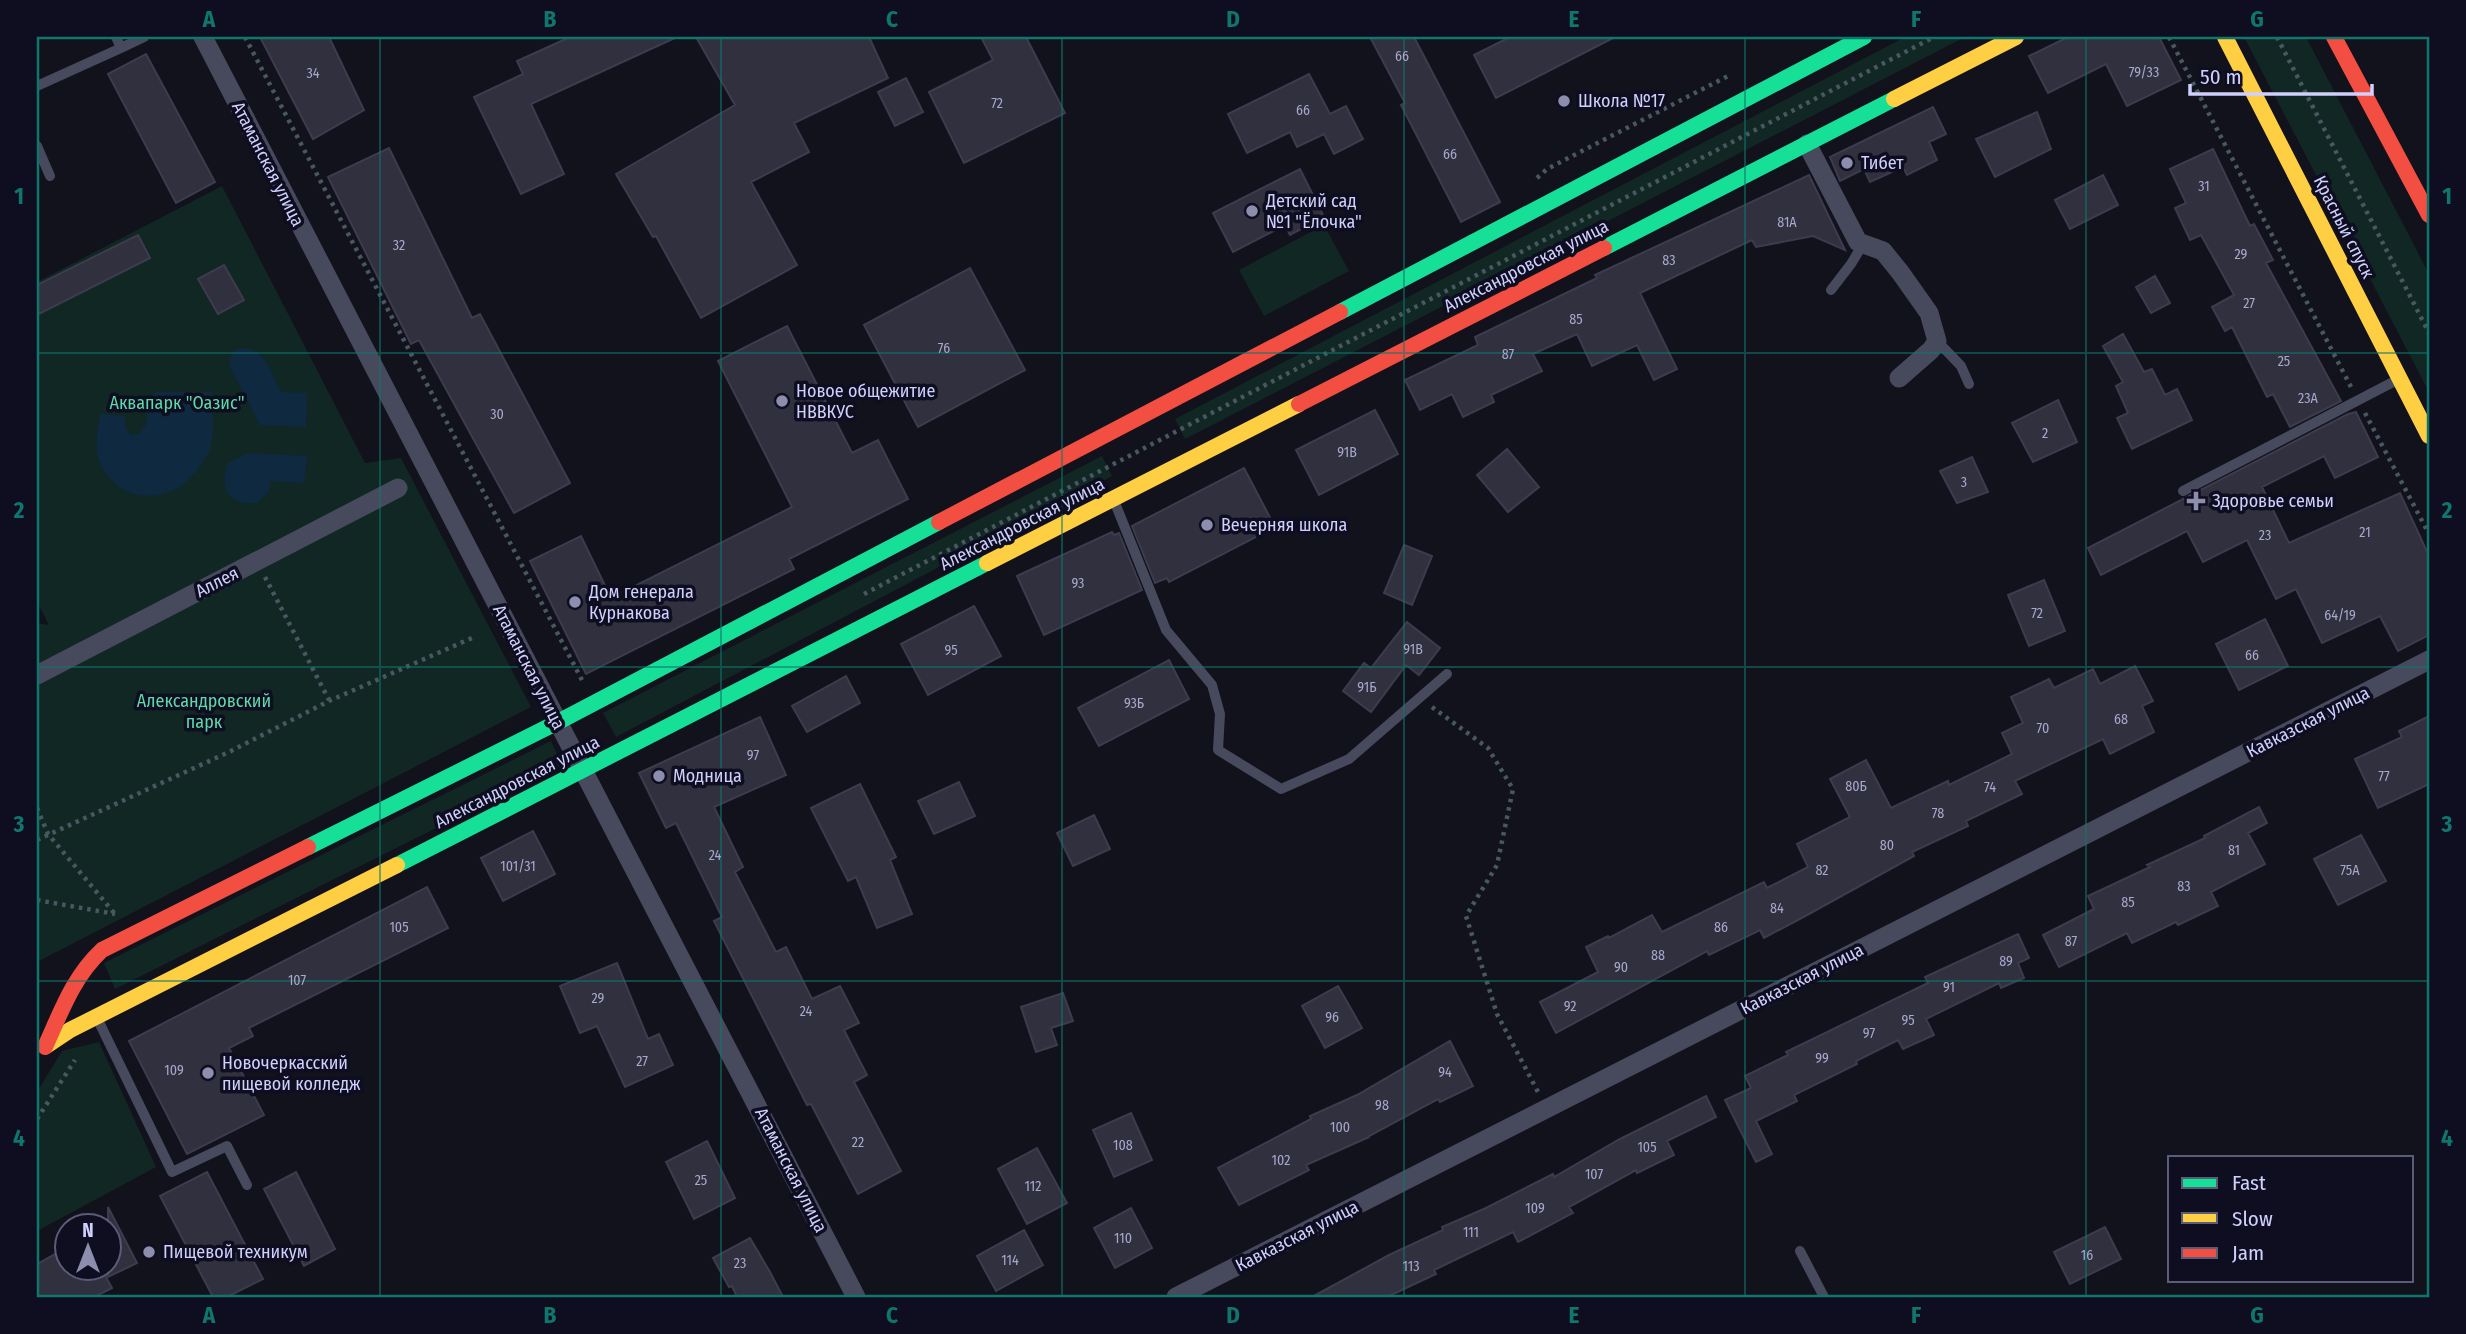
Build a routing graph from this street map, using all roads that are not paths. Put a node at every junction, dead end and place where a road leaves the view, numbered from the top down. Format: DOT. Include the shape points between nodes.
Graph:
graph roads {
  1 [pos="116,37"];
  2 [pos="144,37"];
  3 [pos="203,37"];
  4 [pos="1864,37"];
  5 [pos="2015,37"];
  6 [pos="2225,37"];
  7 [pos="2334,37"];
  8 [pos="121,48"];
  9 [pos="37,86"];
  10 [pos="1807,144"];
  11 [pos="37,146"];
  12 [pos="50,176"];
  13 [pos="2429,215"];
  14 [pos="1863,244"];
  15 [pos="1831,290"];
  16 [pos="1937,341"];
  17 [pos="1899,378"];
  18 [pos="2400,378"];
  19 [pos="1969,384"];
  20 [pos="2429,436"];
  21 [pos="398,488"];
  22 [pos="2183,491"];
  23 [pos="1113,499"];
  24 [pos="2429,660"];
  25 [pos="1447,674"];
  26 [pos="37,675"];
  27 [pos="558,722"];
  28 [pos="583,770"];
  29 [pos="96,1017"];
  30 [pos="46,1046"];
  31 [pos="37,1061"];
  32 [pos="247,1185"];
  33 [pos="1800,1251"];
  34 [pos="856,1297"];
  35 [pos="1176,1297"];
  36 [pos="1824,1297"];
  1 -- 8 [label="lane"];
  2 -- 8 [label="lane"];
  3 -- 27 [label="street, Атаманская улица"];
  4 -- 27 [label="street, Александровская улица"];
  5 -- 10 [label="street, Александровская улица"];
  6 -- 18 [label="street, Красный спуск"];
  7 -- 13 [label="street"];
  8 -- 9 [label="lane"];
  10 -- 14 [label="street"];
  10 -- 23 [label="street, Александровская улица"];
  11 -- 12 [label="lane"];
  14 -- 15 [label="lane"];
  14 -- 16 [label="street" via="1883,251 1900,272 1929,313"];
  16 -- 17 [label="street"];
  16 -- 19 [label="lane" via="1961,366"];
  18 -- 20 [label="street, Красный спуск"];
  18 -- 22 [label="lane"];
  21 -- 26 [label="street, Аллея"];
  23 -- 25 [label="lane" via="1166,629 1212,685 1220,715 1218,751 1281,789 1349,759"];
  23 -- 28 [label="street, Александровская улица"];
  24 -- 35 [label="street, Кавказская улица"];
  27 -- 28 [label="street, Атаманская улица"];
  27 -- 30 [label="street, Александровская улица" via="102,950 78,976"];
  28 -- 29 [label="street, Александровская улица"];
  28 -- 34 [label="street, Атаманская улица"];
  29 -- 30 [label="street, Александровская улица"];
  29 -- 32 [label="lane" via="172,1172 227,1146"];
  30 -- 31 [label="street, Александровская улица"];
  33 -- 36 [label="lane"];
}
